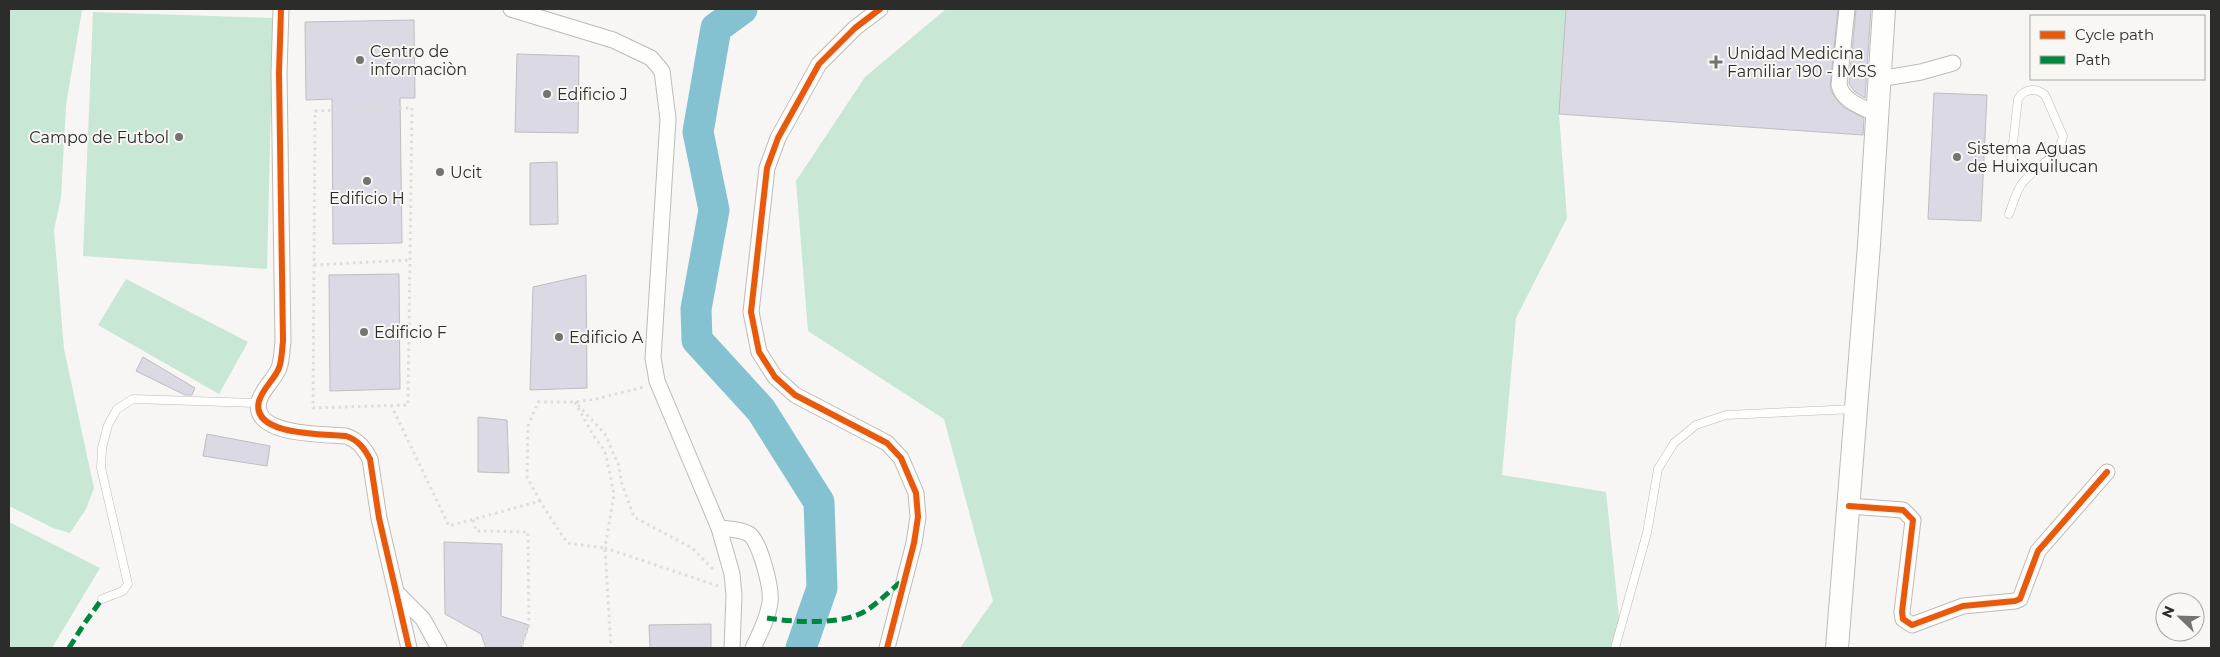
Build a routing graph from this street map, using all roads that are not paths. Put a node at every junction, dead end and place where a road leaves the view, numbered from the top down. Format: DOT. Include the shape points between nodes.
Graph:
graph roads {
  1 [pos="281,9"];
  2 [pos="511,9"];
  3 [pos="880,9"];
  4 [pos="1847,9"];
  5 [pos="1884,9"];
  6 [pos="1953,63"];
  7 [pos="1879,79"];
  8 [pos="1877,114"];
  9 [pos="2011,160"];
  10 [pos="2009,214"];
  11 [pos="259,403"];
  12 [pos="1857,409"];
  13 [pos="2107,472"];
  14 [pos="1849,506"];
  15 [pos="719,528"];
  16 [pos="396,592"];
  17 [pos="102,599"];
  18 [pos="409,648"];
  19 [pos="439,648"];
  20 [pos="732,648"];
  21 [pos="753,648"];
  22 [pos="888,648"];
  23 [pos="1615,648"];
  24 [pos="1837,648"];
  1 -- 11 [label="street" via="283,341 279,368"];
  2 -- 15 [label="street" via="613,40 651,58 662,71 668,119 652,344 657,381"];
  3 -- 22 [label="street" via="855,28 819,64 778,138 767,168 751,312 759,352 775,377 795,395 887,443 901,458 916,493 918,517 914,543"];
  4 -- 8 [label="street" via="1839,85 1841,93"];
  5 -- 7 [label="main road"];
  6 -- 7 [label="street"];
  7 -- 8 [label="main road"];
  8 -- 12 [label="main road"];
  9 -- 10 [label="lane" via="2018,99 2028,90 2039,90 2063,136 2062,142 2025,180"];
  11 -- 16 [label="street" via="260,417 268,424 284,430 346,436 355,440 365,452 370,460"];
  11 -- 17 [label="lane" via="133,399 117,409 102,448 101,468 128,584 126,589"];
  12 -- 14 [label="main road"];
  12 -- 23 [label="lane" via="1726,415 1696,425 1674,443 1658,469 1647,533"];
  13 -- 14 [label="street" via="2038,550 2020,599 1963,606 1912,625 1903,619 1902,612 1913,520 1903,510"];
  14 -- 24 [label="main road"];
  15 -- 20 [label="street" via="732,574"];
  15 -- 21 [label="street" via="747,533 760,548 771,599 767,618"];
  16 -- 18 [label="street"];
  16 -- 19 [label="street" via="423,619"];
}
